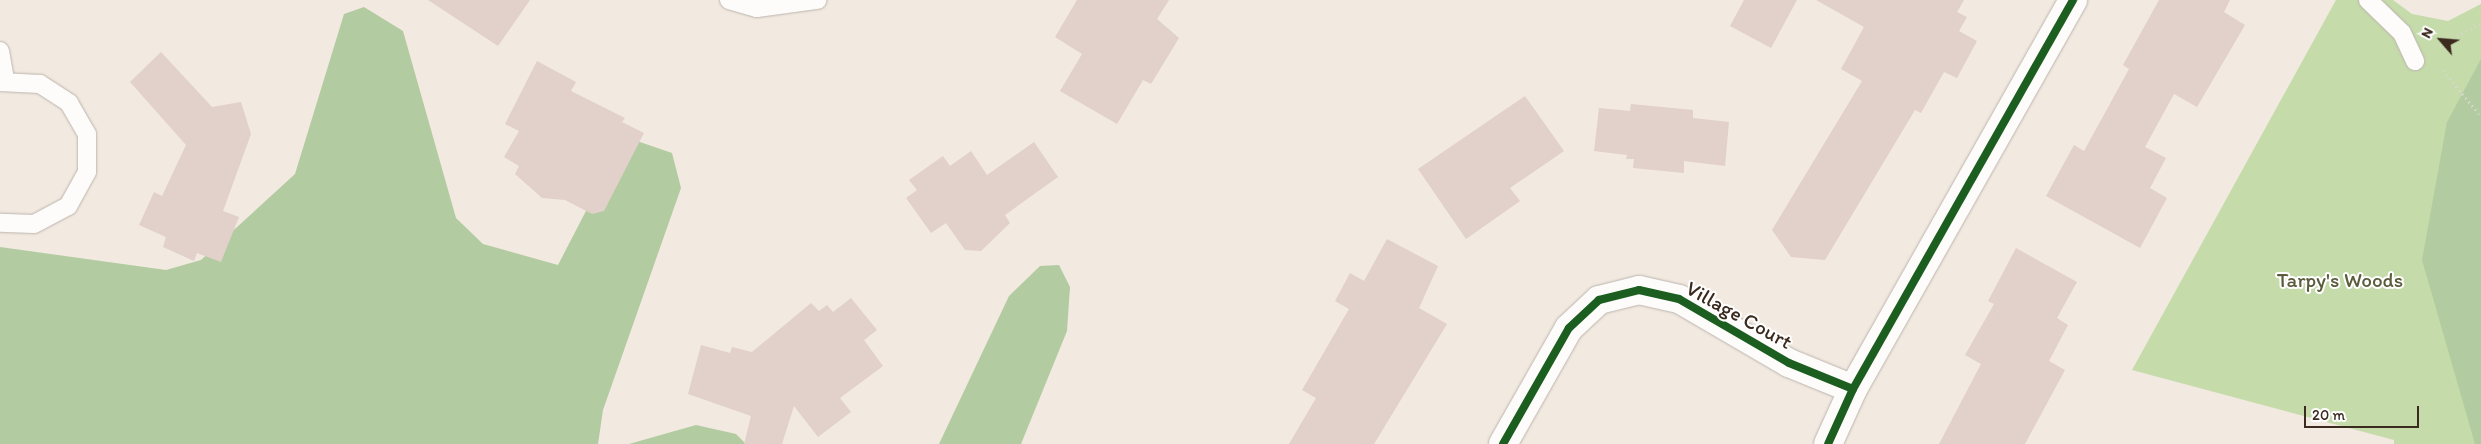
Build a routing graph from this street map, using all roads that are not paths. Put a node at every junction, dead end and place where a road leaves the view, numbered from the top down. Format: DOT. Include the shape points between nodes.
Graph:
graph roads {
  1 [pos="729,0"];
  2 [pos="818,0"];
  3 [pos="2073,0"];
  4 [pos="2368,0"];
  5 [pos="0,51"];
  6 [pos="2422,57"];
  7 [pos="3,81"];
  8 [pos="0,223"];
  9 [pos="1853,389"];
  10 [pos="1503,444"];
  11 [pos="1828,444"];
  1 -- 2 [label="lane" via="757,8"];
  3 -- 9 [label="street"];
  4 -- 6 [label="lane"];
  5 -- 7 [label="lane"];
  7 -- 8 [label="lane" via="40,84 69,103 87,134 87,172 68,206 34,224"];
  9 -- 10 [label="street, Village Court" via="1789,363 1679,299 1639,290 1599,300 1569,328"];
  9 -- 11 [label="street"];
}
